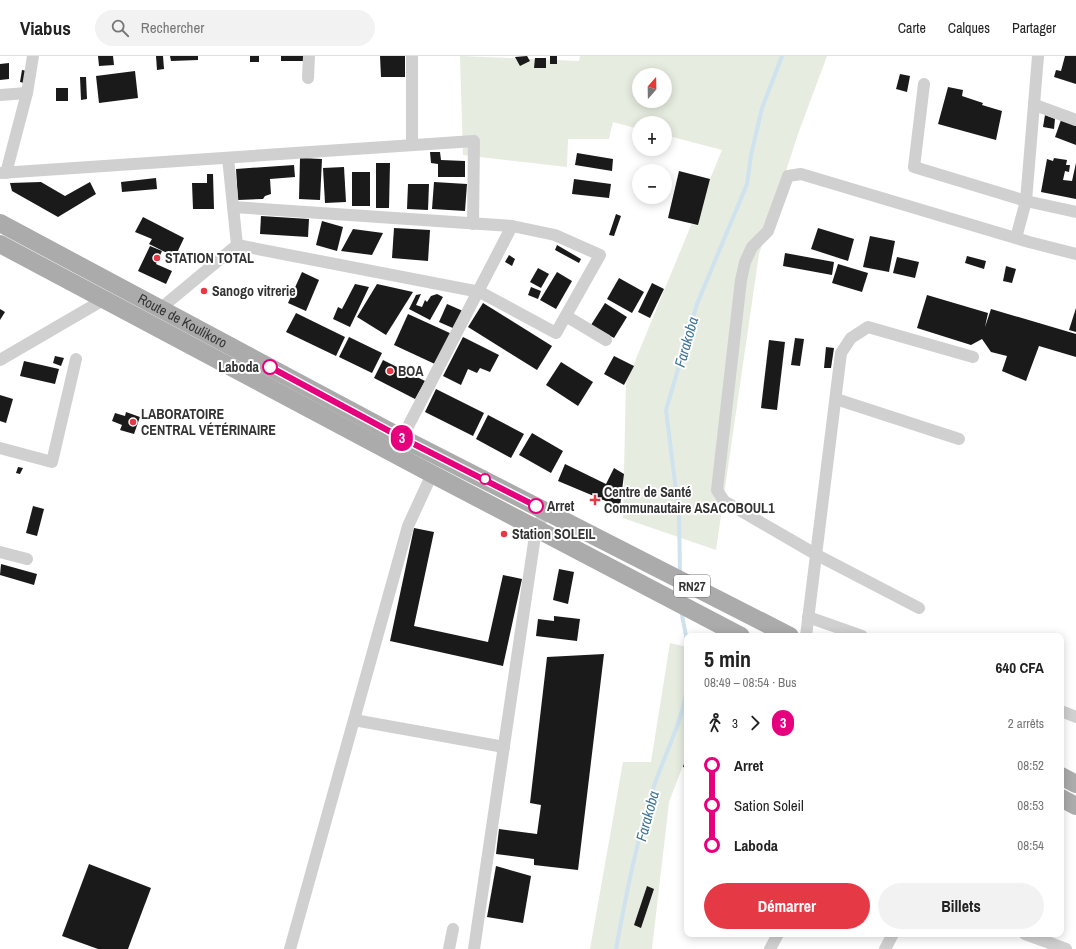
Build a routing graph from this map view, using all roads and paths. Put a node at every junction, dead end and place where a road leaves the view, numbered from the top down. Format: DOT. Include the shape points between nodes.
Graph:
graph roads {
  1 [pos="33,56"];
  2 [pos="309,56"];
  3 [pos="412,56"];
  4 [pos="1038,56"];
  5 [pos="308,78"];
  6 [pos="924,84"];
  7 [pos="27,93"];
  8 [pos="0,95"];
  9 [pos="1035,105"];
  10 [pos="1076,120"];
  11 [pos="412,145"];
  12 [pos="228,158"];
  13 [pos="3,173"];
  14 [pos="1026,200"];
  15 [pos="233,207"];
  16 [pos="1076,212"];
  17 [pos="0,223"];
  18 [pos="473,224"];
  19 [pos="512,226"];
  20 [pos="1016,238"];
  21 [pos="0,244"];
  22 [pos="237,245"];
  23 [pos="1076,254"];
  24 [pos="480,292"];
  25 [pos="103,300"];
  26 [pos="161,308"];
  27 [pos="566,316"];
  28 [pos="606,340"];
  29 [pos="973,357"];
  30 [pos="76,359"];
  31 [pos="0,360"];
  32 [pos="836,399"];
  33 [pos="402,438"];
  34 [pos="959,439"];
  35 [pos="0,448"];
  36 [pos="432,474"];
  37 [pos="546,511"];
  38 [pos="536,529"];
  39 [pos="0,552"];
  40 [pos="817,555"];
  41 [pos="27,560"];
  42 [pos="919,608"];
  43 [pos="808,616"];
  44 [pos="735,633"];
  45 [pos="784,633"];
  46 [pos="806,633"];
  47 [pos="854,633"];
  48 [pos="1064,712"];
  49 [pos="1076,718"];
  50 [pos="354,720"];
  51 [pos="504,746"];
  52 [pos="1064,778"];
  53 [pos="1076,784"];
  54 [pos="1064,800"];
  55 [pos="1076,806"];
  56 [pos="453,929"];
  57 [pos="776,937"];
  58 [pos="892,937"];
  59 [pos="1033,937"];
  60 [pos="290,949"];
  61 [pos="449,949"];
  62 [pos="474,949"];
  63 [pos="770,949"];
  64 [pos="886,949"];
  65 [pos="1066,949"];
  1 -- 7 [label="street"];
  2 -- 5 [label="street"];
  3 -- 11 [label="street"];
  4 -- 9 [label="street"];
  6 -- 14 [label="street" via="914,167"];
  7 -- 8 [label="street"];
  7 -- 13 [label="street"];
  9 -- 10 [label="street"];
  9 -- 14 [label="street"];
  11 -- 12 [label="street"];
  11 -- 18 [label="street" via="474,141"];
  12 -- 13 [label="street"];
  12 -- 15 [label="street"];
  14 -- 16 [label="street"];
  14 -- 20 [label="street"];
  15 -- 18 [label="street"];
  15 -- 22 [label="street"];
  17 -- 26 [label="main road, Route de Koulikoro / RN27"];
  18 -- 19 [label="street"];
  19 -- 24 [label="street"];
  19 -- 27 [label="street" via="555,235 600,255"];
  20 -- 23 [label="street"];
  20 -- 40 [label="street" via="801,174 788,176 768,231 752,247 745,262 717,490 724,501"];
  21 -- 25 [label="main road, Route de Koulikoro / RN27"];
  22 -- 24 [label="street"];
  22 -- 26 [label="street"];
  24 -- 27 [label="street" via="556,334"];
  24 -- 33 [label="street"];
  25 -- 31 [label="street"];
  25 -- 36 [label="main road, Route de Koulikoro / RN27"];
  26 -- 33 [label="main road, Route de Koulikoro / RN27"];
  27 -- 28 [label="street"];
  29 -- 32 [label="street" via="868,327 852,338 841,353"];
  30 -- 35 [label="street" via="52,462"];
  32 -- 34 [label="street"];
  32 -- 40 [label="street"];
  33 -- 37 [label="main road, Route de Koulikoro / RN27"];
  36 -- 38 [label="main road, Route de Koulikoro / RN27"];
  36 -- 50 [label="street" via="408,526"];
  37 -- 38 [label="street"];
  37 -- 45 [label="main road, RN27"];
  38 -- 44 [label="main road, RN27"];
  38 -- 51 [label="street"];
  39 -- 41 [label="street"];
  40 -- 42 [label="street"];
  40 -- 43 [label="street"];
  43 -- 46 [label="street"];
  43 -- 47 [label="street"];
  48 -- 49 [label="street"];
  50 -- 51 [label="street"];
  50 -- 60 [label="street"];
  51 -- 62 [label="street"];
  52 -- 53 [label="main road"];
  54 -- 55 [label="main road"];
  56 -- 61 [label="street"];
  57 -- 63 [label="street"];
  58 -- 64 [label="street"];
  59 -- 65 [label="street"];
}
